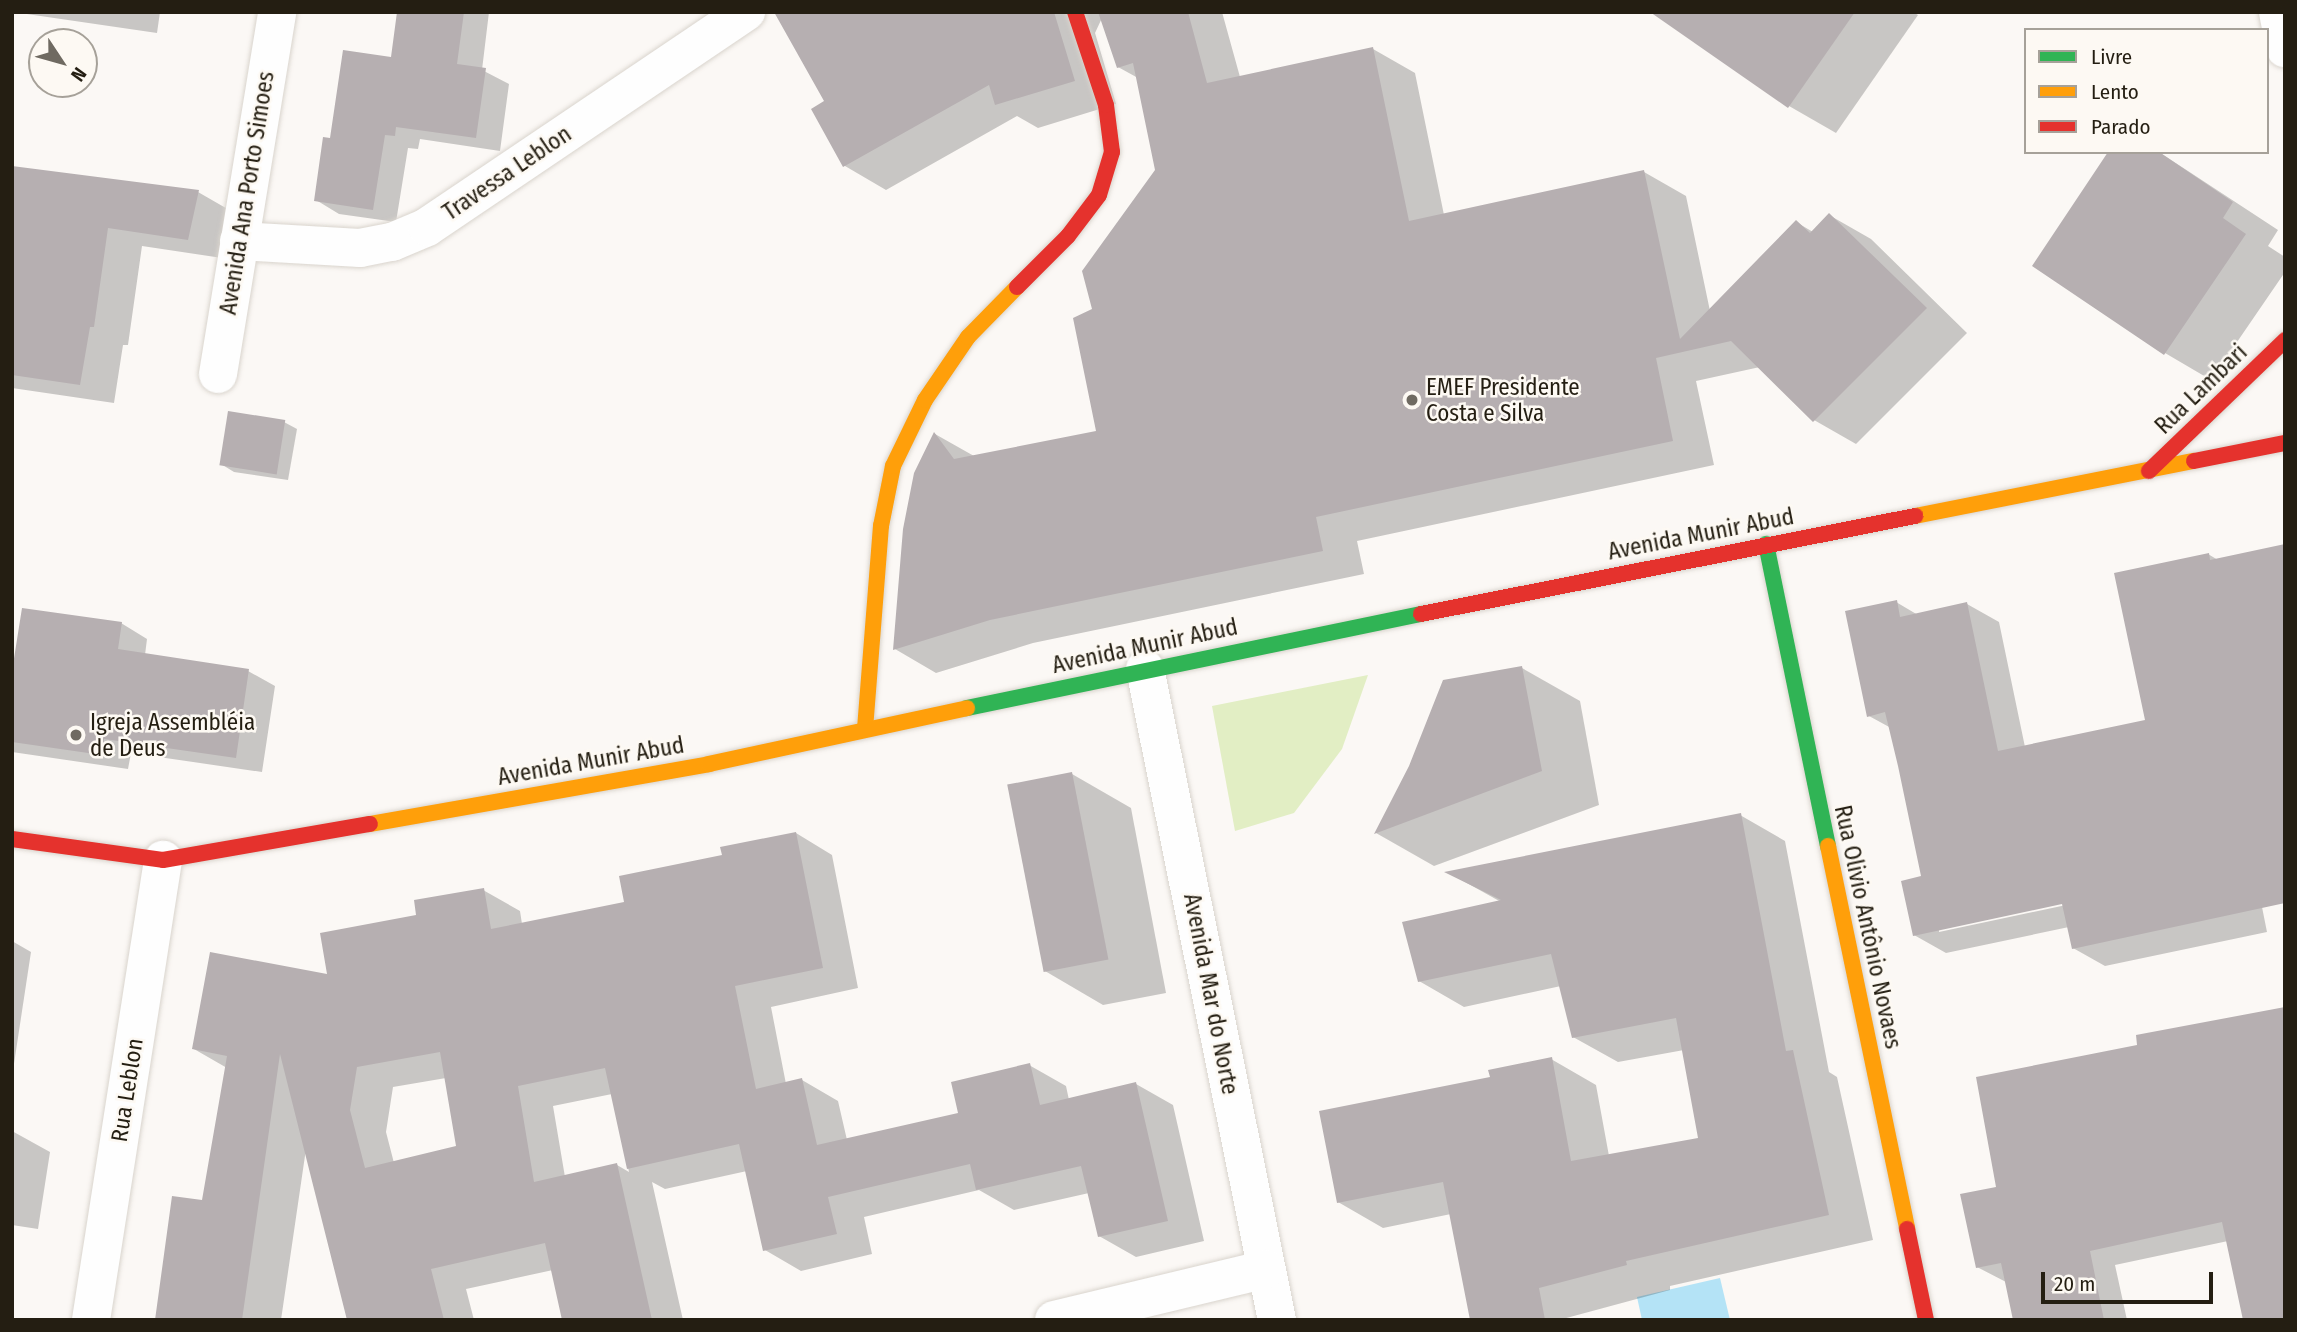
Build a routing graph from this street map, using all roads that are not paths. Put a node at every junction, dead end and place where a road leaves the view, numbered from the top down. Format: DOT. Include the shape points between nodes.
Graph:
graph roads {
  1 [pos="277,12"];
  2 [pos="746,12"];
  3 [pos="1075,12"];
  4 [pos="2278,12"];
  5 [pos="2285,48"];
  6 [pos="239,242"];
  7 [pos="2285,340"];
  8 [pos="218,374"];
  9 [pos="2285,443"];
  10 [pos="2149,471"];
  11 [pos="1766,544"];
  12 [pos="1145,668"];
  13 [pos="865,729"];
  14 [pos="12,839"];
  15 [pos="163,860"];
  16 [pos="1266,1269"];
  17 [pos="92,1320"];
  18 [pos="1054,1320"];
  19 [pos="1277,1320"];
  20 [pos="1926,1320"];
  1 -- 6 [label="street, Avenida Ana Porto Simoes"];
  2 -- 6 [label="street, Travessa Leblon" via="427,227 392,242 360,248"];
  3 -- 13 [label="street" via="1106,105 1112,152 1109,163 1099,195 1068,236 968,337 925,400 893,466 881,526"];
  4 -- 5 [label="street"];
  6 -- 8 [label="street, Avenida Ana Porto Simoes"];
  7 -- 10 [label="street, Rua Lambari"];
  9 -- 10 [label="street, Avenida Munir Abud"];
  10 -- 11 [label="street, Avenida Munir Abud"];
  11 -- 12 [label="street, Avenida Munir Abud"];
  11 -- 20 [label="street, Rua Olivio Antônio Novaes"];
  12 -- 13 [label="street, Avenida Munir Abud"];
  12 -- 16 [label="street, Avenida Mar do Norte"];
  13 -- 15 [label="street, Avenida Munir Abud" via="709,764"];
  14 -- 15 [label="street, Avenida Munir Abud"];
  15 -- 17 [label="street, Rua Leblon"];
  16 -- 18 [label="street"];
  16 -- 19 [label="street, Avenida Mar do Norte"];
}
